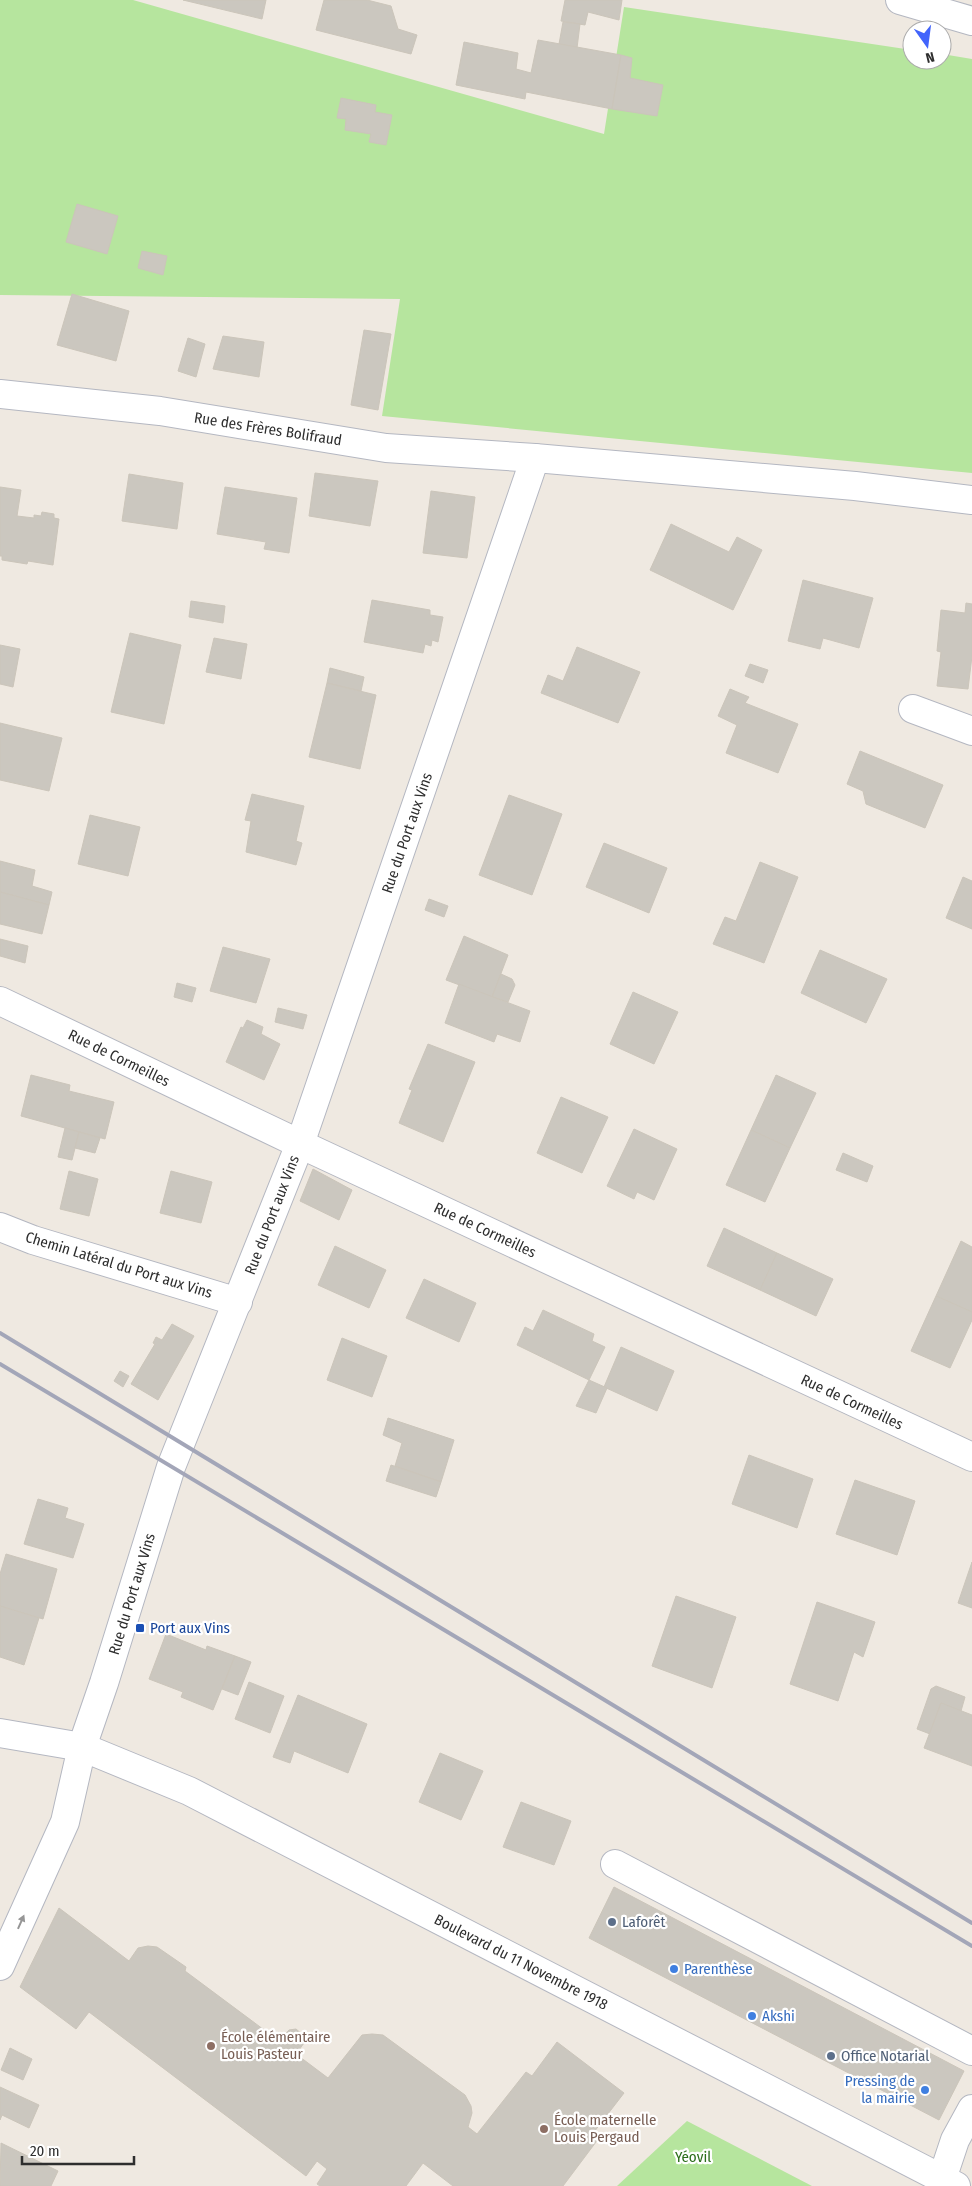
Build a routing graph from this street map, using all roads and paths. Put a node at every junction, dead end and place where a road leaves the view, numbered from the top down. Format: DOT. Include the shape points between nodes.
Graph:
graph roads {
  1 [pos="900,0"];
  2 [pos="972,20"];
  3 [pos="0,394"];
  4 [pos="535,458"];
  5 [pos="972,500"];
  6 [pos="912,709"];
  7 [pos="972,731"];
  8 [pos="0,1001"];
  9 [pos="300,1144"];
  10 [pos="0,1227"];
  11 [pos="238,1302"];
  12 [pos="972,1458"];
  13 [pos="0,1732"];
  14 [pos="82,1747"];
  15 [pos="615,1864"];
  16 [pos="0,1966"];
  17 [pos="972,2051"];
  18 [pos="972,2109"];
  19 [pos="949,2182"];
  1 -- 2 [label="street"];
  3 -- 4 [label="street, Rue des Frères Bolifraud" via="160,411 386,448"];
  4 -- 5 [label="street, Rue des Frères Bolifraud" via="855,486"];
  4 -- 9 [label="street, Rue du Port aux Vins"];
  6 -- 7 [label="street"];
  8 -- 9 [label="street, Rue de Cormeilles"];
  9 -- 11 [label="street, Rue du Port aux Vins"];
  9 -- 12 [label="street, Rue de Cormeilles"];
  10 -- 11 [label="street, Chemin Latéral du Port aux Vins"];
  11 -- 14 [label="street, Rue du Port aux Vins" via="171,1467"];
  13 -- 14 [label="street, Boulevard du 11 Novembre 1918"];
  16 -- 14 [label="street, Rue du Port aux Vins, one-way" via="65,1822"];
  14 -- 19 [label="street, Boulevard du 11 Novembre 1918" via="189,1791"];
  15 -- 17 [label="street"];
  18 -- 19 [label="street" via="956,2140"];
}
